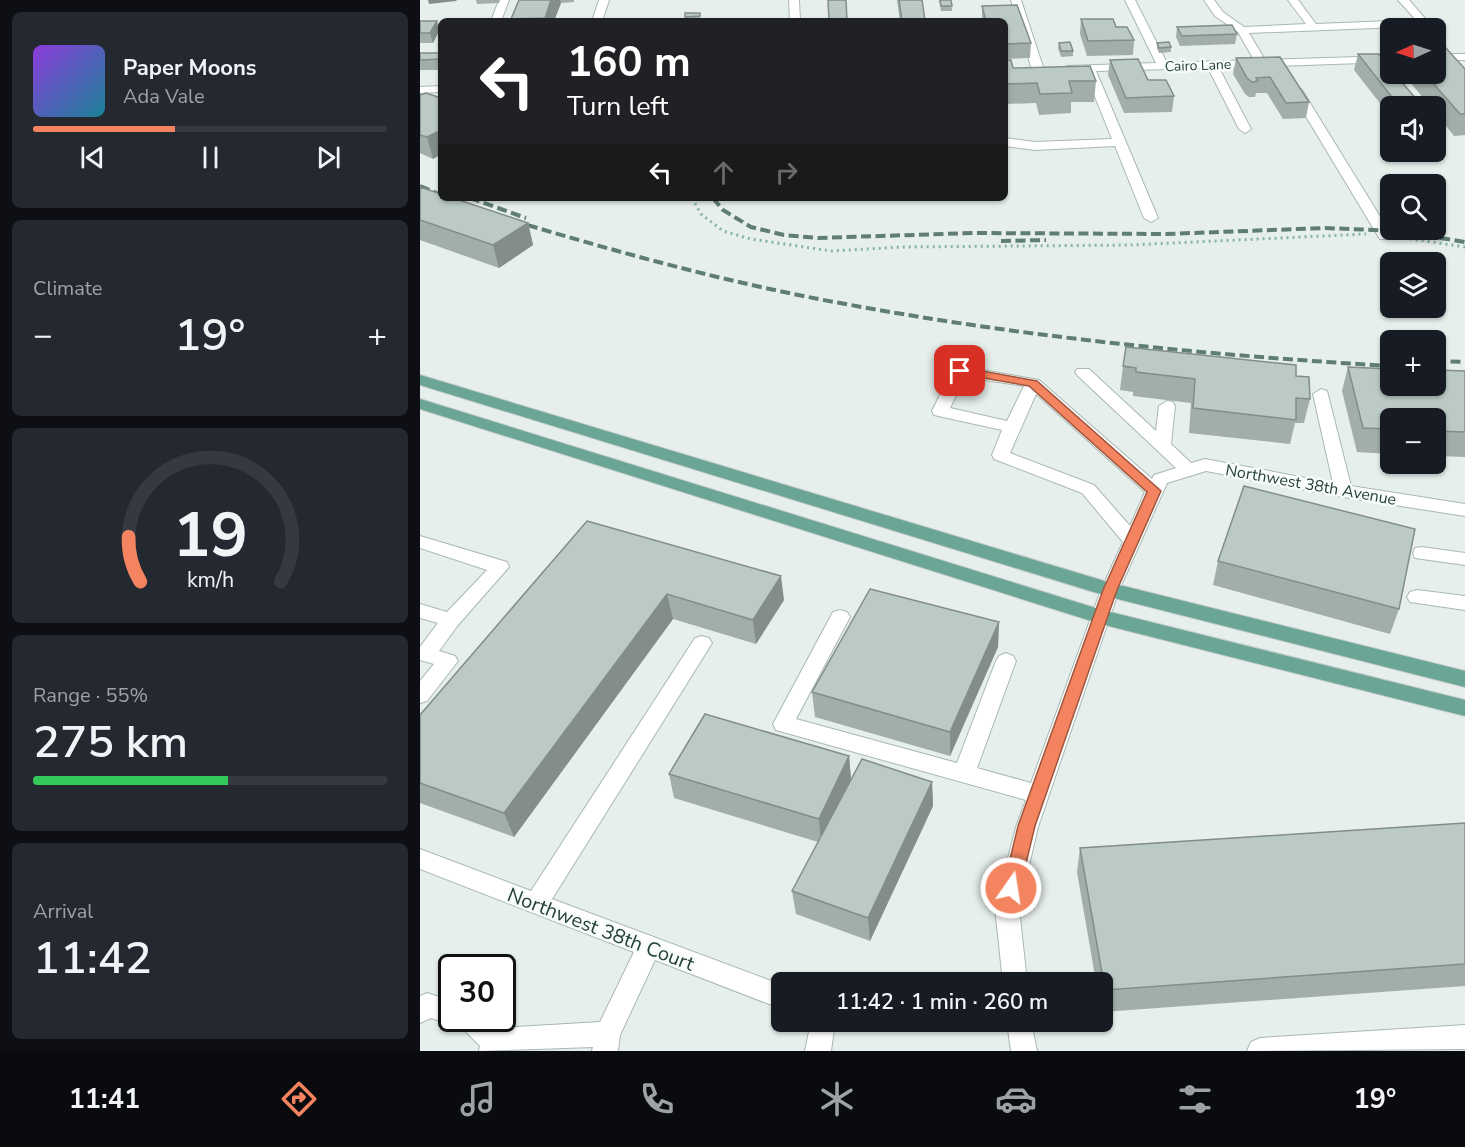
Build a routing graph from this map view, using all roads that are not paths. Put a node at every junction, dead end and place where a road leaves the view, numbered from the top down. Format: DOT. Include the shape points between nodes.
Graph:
graph roads {
  1 [pos="504,0"];
  2 [pos="604,0"];
  3 [pos="795,0"];
  4 [pos="1016,0"];
  5 [pos="1130,0"];
  6 [pos="1209,0"];
  7 [pos="1293,0"];
  8 [pos="1403,0"];
  9 [pos="497,18"];
  10 [pos="598,18"];
  11 [pos="795,18"];
  12 [pos="1313,27"];
  13 [pos="1242,30"];
  14 [pos="1446,57"];
  15 [pos="1465,57"];
  16 [pos="1380,60"];
  17 [pos="1261,63"];
  18 [pos="1212,65"];
  19 [pos="1163,66"];
  20 [pos="1446,67"];
  21 [pos="1089,69"];
  22 [pos="1285,72"];
  23 [pos="1451,72"];
  24 [pos="438,89"];
  25 [pos="420,90"];
  26 [pos="1245,129"];
  27 [pos="1008,142"];
  28 [pos="1119,142"];
  29 [pos="1151,218"];
  30 [pos="1380,228"];
  31 [pos="1083,372"];
  32 [pos="420,381"];
  33 [pos="1033,384"];
  34 [pos="1321,394"];
  35 [pos="420,405"];
  36 [pos="1167,406"];
  37 [pos="1012,427"];
  38 [pos="1162,446"];
  39 [pos="1188,470"];
  40 [pos="1157,485"];
  41 [pos="1343,490"];
  42 [pos="1465,510"];
  43 [pos="1132,541"];
  44 [pos="420,542"];
  45 [pos="1422,554"];
  46 [pos="1465,559"];
  47 [pos="1110,590"];
  48 [pos="1417,597"];
  49 [pos="1465,603"];
  50 [pos="420,611"];
  51 [pos="1101,616"];
  52 [pos="840,617"];
  53 [pos="451,621"];
  54 [pos="702,643"];
  55 [pos="1006,661"];
  56 [pos="1465,679"];
  57 [pos="420,695"];
  58 [pos="1465,708"];
  59 [pos="964,774"];
  60 [pos="1038,794"];
  61 [pos="420,859"];
  62 [pos="536,904"];
  63 [pos="649,947"];
  64 [pos="1014,972"];
  65 [pos="771,993"];
  66 [pos="438,1009"];
  67 [pos="420,1011"];
  68 [pos="480,1032"];
  69 [pos="821,1032"];
  70 [pos="1021,1032"];
  71 [pos="1465,1037"];
  72 [pos="606,1043"];
  73 [pos="493,1046"];
  74 [pos="818,1051"];
  75 [pos="1024,1051"];
  76 [pos="1260,1051"];
  1 -- 9 [label="street"];
  2 -- 10 [label="street"];
  3 -- 11 [label="street"];
  4 -- 21 [label="street, Cairo Lane" via="1043,70"];
  5 -- 19 [label="street"];
  6 -- 13 [label="street" via="1219,14"];
  7 -- 12 [label="street"];
  8 -- 12 [label="street" via="1424,23"];
  12 -- 13 [label="street"];
  13 -- 17 [label="street"];
  14 -- 15 [label="street"];
  16 -- 22 [label="street, Cairo Lane"];
  17 -- 18 [label="street, Cairo Lane"];
  17 -- 22 [label="street, Cairo Lane"];
  18 -- 19 [label="street, Cairo Lane"];
  18 -- 26 [label="street"];
  19 -- 21 [label="street, Cairo Lane"];
  20 -- 23 [label="street"];
  21 -- 28 [label="street"];
  22 -- 30 [label="street"];
  24 -- 25 [label="street"];
  27 -- 28 [label="street" via="1035,146"];
  28 -- 29 [label="street"];
  31 -- 38 [label="street"];
  32 -- 47 [label="main road"];
  33 -- 37 [label="street"];
  33 -- 37 [label="street" via="960,371 940,411"];
  33 -- 40 [label="street"];
  34 -- 41 [label="street"];
  35 -- 51 [label="main road"];
  36 -- 38 [label="street"];
  37 -- 43 [label="street" via="1000,454 1088,489"];
  38 -- 39 [label="street"];
  39 -- 40 [label="street, Northwest 38th Avenue"];
  39 -- 41 [label="street, Northwest 38th Avenue" via="1205,465"];
  40 -- 43 [label="street"];
  41 -- 42 [label="street, Northwest 38th Avenue"];
  43 -- 47 [label="street"];
  44 -- 53 [label="street" via="500,567"];
  45 -- 46 [label="street"];
  47 -- 51 [label="street"];
  47 -- 56 [label="main road"];
  48 -- 49 [label="street"];
  50 -- 53 [label="street"];
  51 -- 58 [label="main road"];
  51 -- 60 [label="street"];
  52 -- 59 [label="street" via="783,724"];
  53 -- 57 [label="street" via="426,654 448,661"];
  54 -- 62 [label="street"];
  55 -- 59 [label="street"];
  59 -- 60 [label="street"];
  60 -- 64 [label="street" via="1007,908"];
  61 -- 62 [label="street, Northwest 38th Court"];
  62 -- 63 [label="street, Northwest 38th Court"];
  63 -- 65 [label="street, Northwest 38th Court"];
  63 -- 72 [label="street"];
  66 -- 67 [label="street" via="427,1005"];
  68 -- 73 [label="street"];
  69 -- 74 [label="street"];
  70 -- 75 [label="street"];
  71 -- 76 [label="street"];
  72 -- 73 [label="street"];
}
